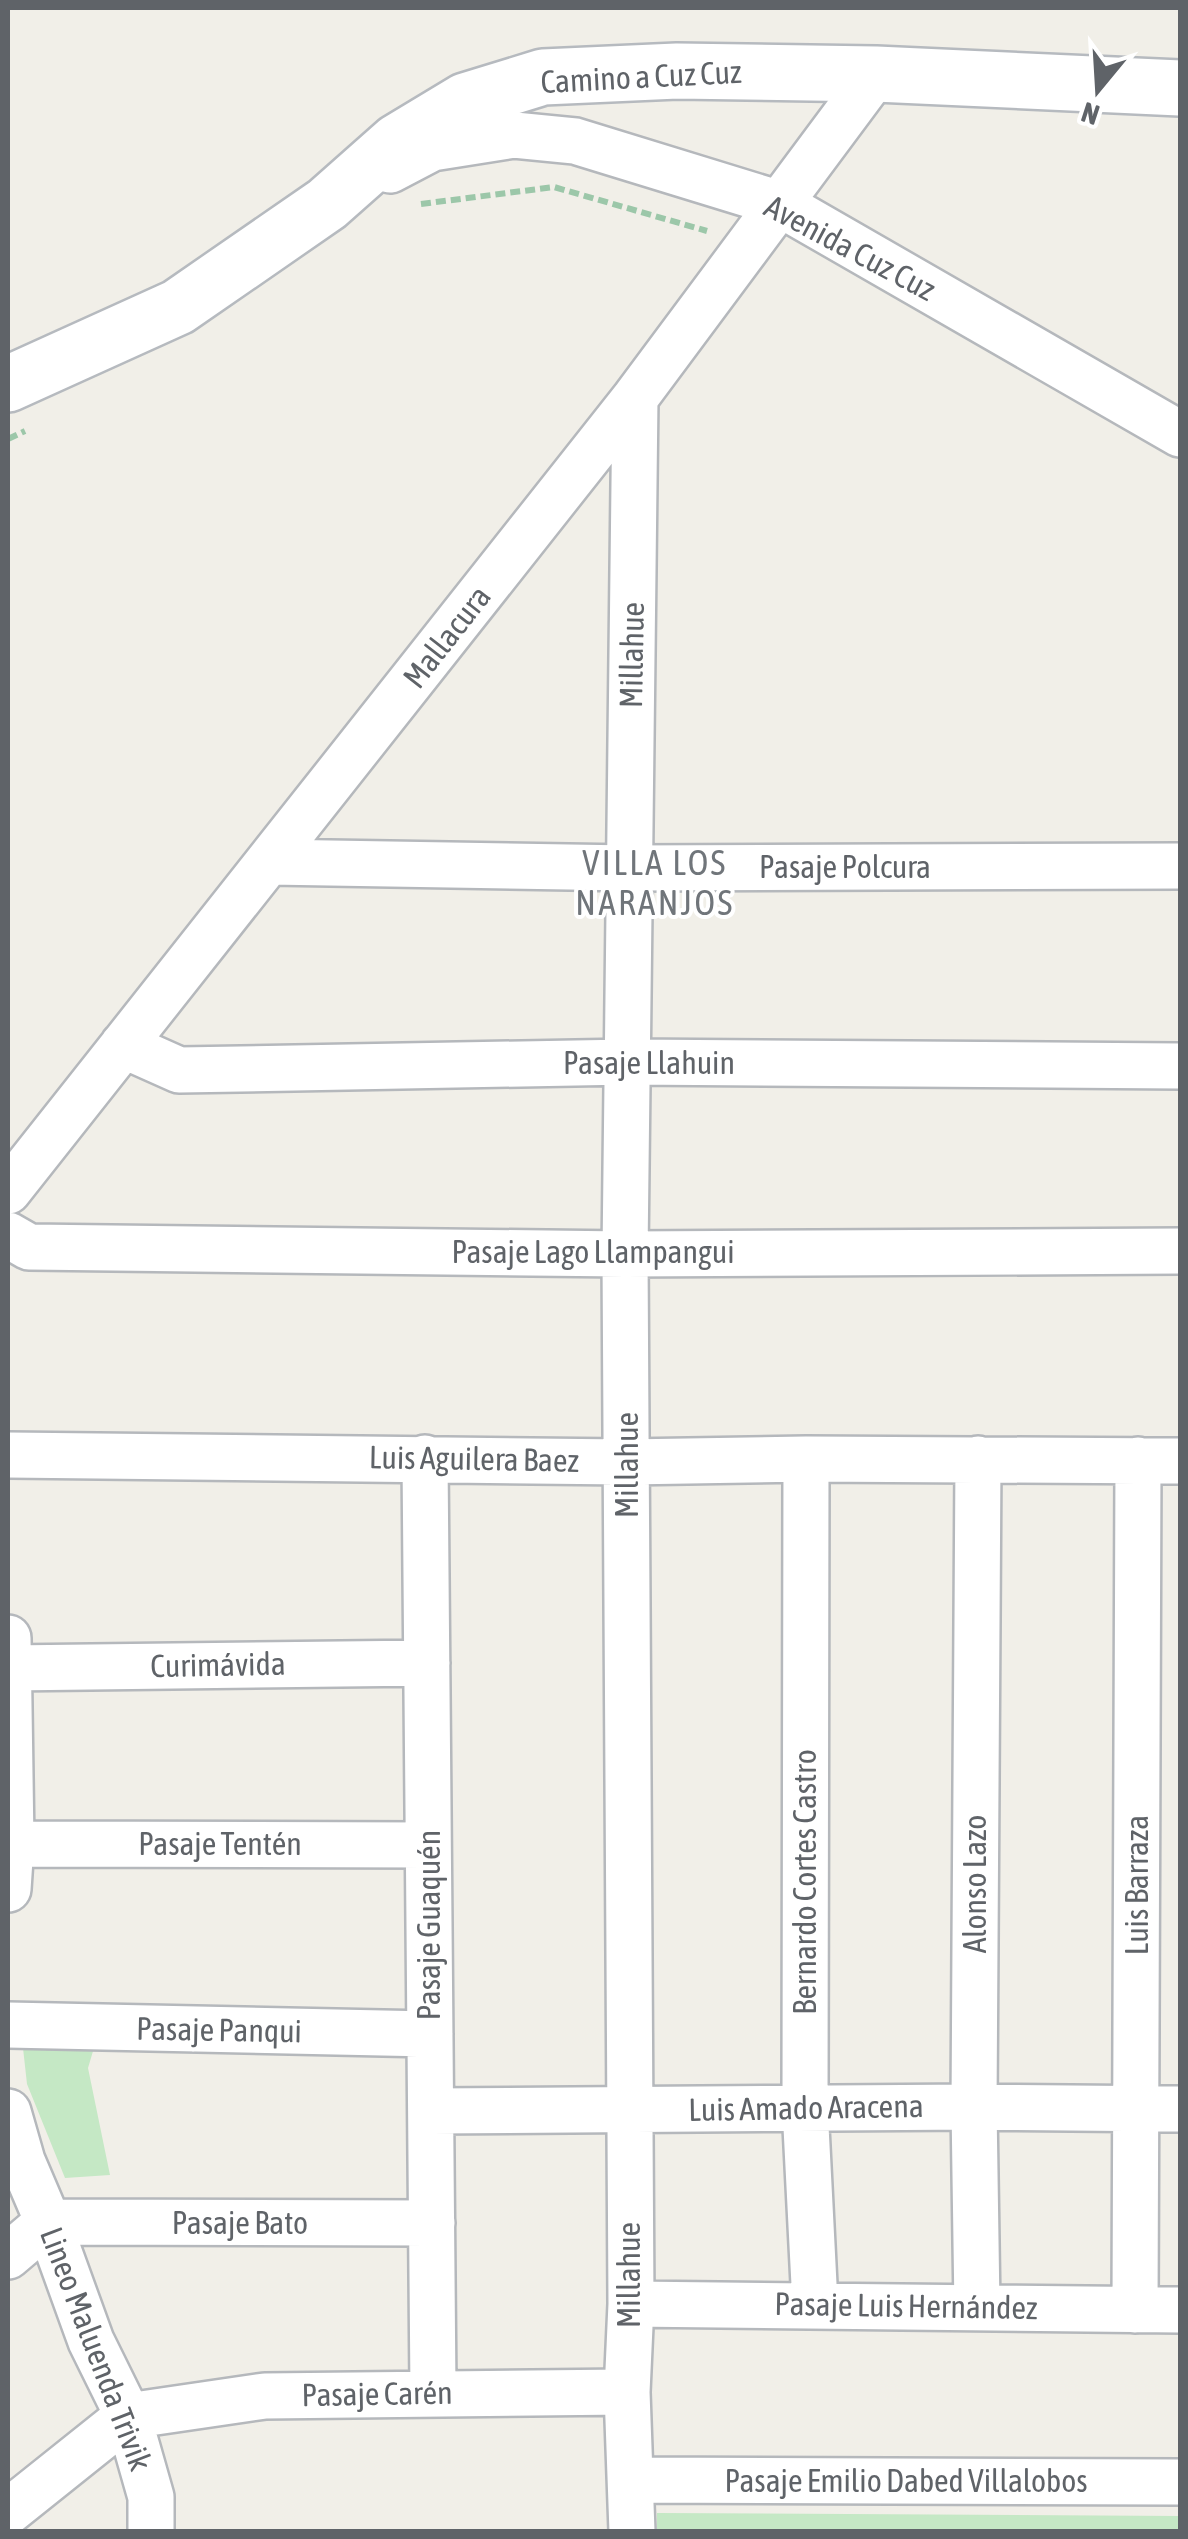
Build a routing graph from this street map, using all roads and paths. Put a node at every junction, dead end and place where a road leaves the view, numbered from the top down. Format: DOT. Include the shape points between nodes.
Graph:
graph roads {
  1 [pos="876,74"];
  2 [pos="1180,88"];
  3 [pos="326,204"];
  4 [pos="420,204"];
  5 [pos="780,204"];
  6 [pos="719,235"];
  7 [pos="635,398"];
  8 [pos="24,404"];
  9 [pos="1180,434"];
  10 [pos="8,438"];
  11 [pos="270,862"];
  12 [pos="1180,866"];
  13 [pos="630,868"];
  14 [pos="123,1045"];
  15 [pos="629,1062"];
  16 [pos="1180,1066"];
  17 [pos="8,1191"];
  18 [pos="8,1236"];
  19 [pos="1180,1251"];
  20 [pos="624,1254"];
  21 [pos="8,1455"];
  22 [pos="426,1458"];
  23 [pos="806,1459"];
  24 [pos="978,1459"];
  25 [pos="1159,1461"];
  26 [pos="627,1462"];
  27 [pos="8,1638"];
  28 [pos="427,1663"];
  29 [pos="8,1668"];
  30 [pos="10,1844"];
  31 [pos="428,1844"];
  32 [pos="8,1889"];
  33 [pos="8,2024"];
  34 [pos="430,2034"];
  35 [pos="974,2106"];
  36 [pos="805,2108"];
  37 [pos="1158,2109"];
  38 [pos="628,2110"];
  39 [pos="430,2111"];
  40 [pos="8,2112"];
  41 [pos="48,2222"];
  42 [pos="432,2223"];
  43 [pos="8,2256"];
  44 [pos="631,2304"];
  45 [pos="815,2304"];
  46 [pos="976,2308"];
  47 [pos="1135,2310"];
  48 [pos="1180,2310"];
  49 [pos="433,2392"];
  50 [pos="627,2392"];
  51 [pos="128,2416"];
  52 [pos="632,2480"];
  53 [pos="1180,2482"];
  54 [pos="8,2512"];
  55 [pos="151,2532"];
  56 [pos="632,2532"];
  1 -- 2 [label="main road, Camino a Cuz Cuz"];
  1 -- 3 [label="main road, Camino a Cuz Cuz" via="677,70 544,77 465,102 397,142"];
  1 -- 5 [label="street, Mallacura"];
  3 -- 5 [label="street, Avenida Cuz Cuz" via="432,148 514,135 574,141"];
  3 -- 8 [label="main road, Camino a Cuz Cuz"];
  4 -- 6 [label="path" via="554,187"];
  5 -- 7 [label="street, Mallacura"];
  5 -- 9 [label="street, Avenida Cuz Cuz"];
  7 -- 11 [label="street, Mallacura"];
  7 -- 13 [label="street, Millahue"];
  8 -- 10 [label="path"];
  11 -- 13 [label="street, Pasaje Polcura"];
  11 -- 14 [label="street, Mallacura"];
  12 -- 13 [label="street, Pasaje Polcura"];
  13 -- 15 [label="street, Millahue"];
  14 -- 15 [label="street, Pasaje Llahuin" via="180,1070"];
  14 -- 17 [label="street, Mallacura"];
  15 -- 16 [label="street, Pasaje Llahuin"];
  15 -- 20 [label="street, Millahue"];
  18 -- 20 [label="street, Pasaje Lago Llampangui" via="29,1247"];
  19 -- 20 [label="street, Pasaje Lago Llampangui"];
  20 -- 26 [label="street, Millahue"];
  21 -- 22 [label="street, Luis Aguilera Baez"];
  22 -- 26 [label="street, Luis Aguilera Baez"];
  22 -- 28 [label="street, Pasaje Guaquén"];
  23 -- 24 [label="street, Luis Aguilera Baez"];
  23 -- 26 [label="street, Luis Aguilera Baez"];
  23 -- 36 [label="street, Bernardo Cortes Castro"];
  24 -- 25 [label="street, Luis Aguilera Baez"];
  24 -- 35 [label="street, Alonso Lazo"];
  25 -- 37 [label="street, Luis Barraza"];
  26 -- 38 [label="street, Millahue"];
  27 -- 29 [label="street"];
  28 -- 29 [label="street, Curimávida"];
  28 -- 31 [label="street, Pasaje Guaquén"];
  29 -- 30 [label="street"];
  30 -- 31 [label="street, Pasaje Tentén"];
  30 -- 32 [label="street"];
  31 -- 34 [label="street, Pasaje Guaquén"];
  33 -- 34 [label="street, Pasaje Panqui"];
  34 -- 39 [label="street, Pasaje Guaquén"];
  35 -- 36 [label="street, Luis Amado Aracena"];
  35 -- 37 [label="street, Luis Amado Aracena"];
  35 -- 46 [label="street, Alonso Lazo"];
  36 -- 38 [label="street, Luis Amado Aracena"];
  36 -- 45 [label="street, Bernardo Cortes Castro"];
  37 -- 47 [label="street, Luis Barraza"];
  38 -- 39 [label="street, Luis Amado Aracena"];
  38 -- 44 [label="street, Millahue"];
  39 -- 42 [label="street, Pasaje Guaquén"];
  40 -- 41 [label="street, Lineo Maluenda Trivik"];
  41 -- 42 [label="street, Pasaje Bato"];
  41 -- 43 [label="street"];
  41 -- 51 [label="street, Lineo Maluenda Trivik" via="91,2342"];
  42 -- 49 [label="street, Pasaje Guaquén"];
  44 -- 45 [label="street, Pasaje Luis Hernández"];
  44 -- 50 [label="street, Millahue"];
  45 -- 46 [label="street, Pasaje Luis Hernández"];
  46 -- 47 [label="street, Pasaje Luis Hernández"];
  47 -- 48 [label="street, Pasaje Luis Hernández"];
  49 -- 50 [label="street, Pasaje Carén"];
  49 -- 51 [label="street, Pasaje Carén" via="265,2396"];
  50 -- 52 [label="street, Millahue"];
  51 -- 54 [label="street"];
  51 -- 55 [label="street, Lineo Maluenda Trivik" via="151,2497"];
  52 -- 53 [label="street, Pasaje Emilio Dabed Villalobos"];
  52 -- 56 [label="street, Millahue"];
}
